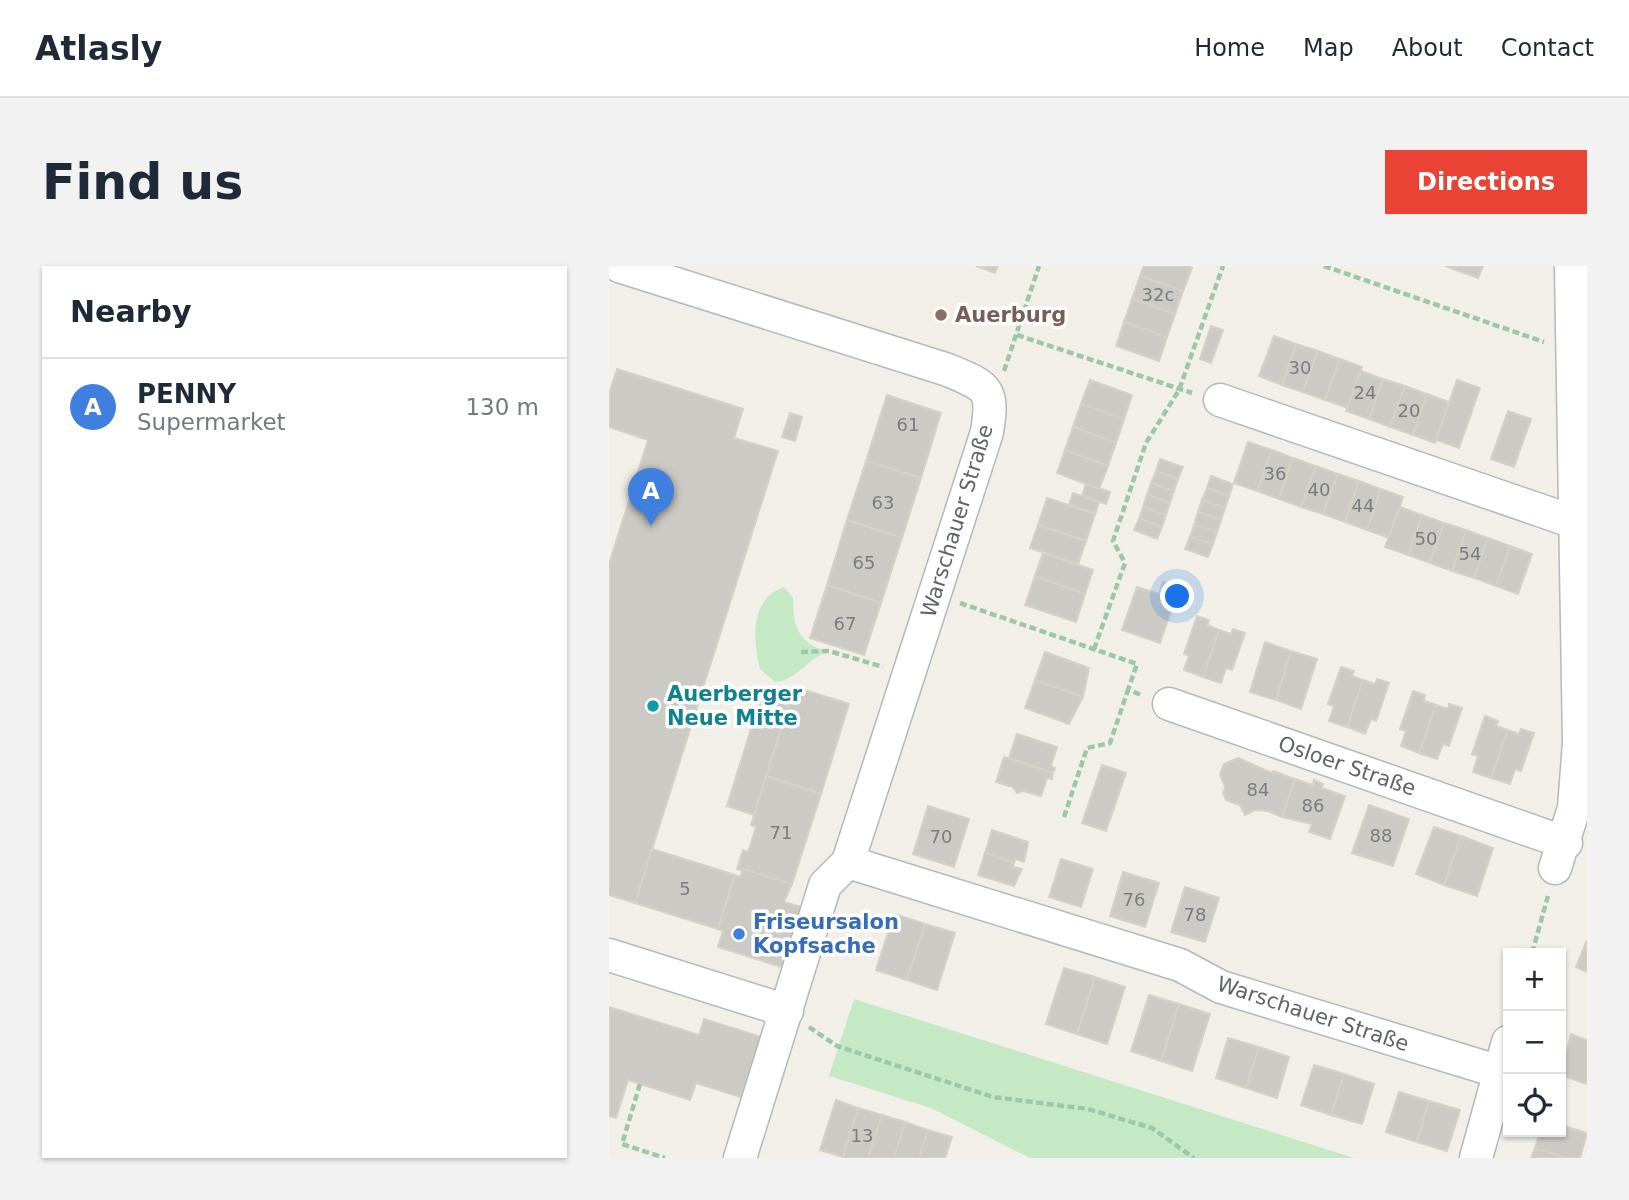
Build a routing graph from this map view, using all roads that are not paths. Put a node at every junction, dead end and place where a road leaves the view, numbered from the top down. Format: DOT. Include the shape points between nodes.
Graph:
graph roads {
  1 [pos="619,266"];
  2 [pos="1571,266"];
  3 [pos="1220,400"];
  4 [pos="1581,444"];
  5 [pos="1577,523"];
  6 [pos="1583,684"];
  7 [pos="1169,704"];
  8 [pos="848,862"];
  9 [pos="609,955"];
  10 [pos="787,1011"];
  11 [pos="1503,1060"];
  12 [pos="1500,1072"];
  13 [pos="740,1158"];
  14 [pos="1476,1158"];
  1 -- 8 [label="street, Warschauer Straße" via="948,370 987,390 992,401 987,432"];
  2 -- 4 [label="street" via="1571,351"];
  3 -- 5 [label="street"];
  4 -- 5 [label="street"];
  5 -- 6 [label="street"];
  6 -- 7 [label="street, Osloer Straße" via="1574,808 1560,855"];
  8 -- 10 [label="street, Warschauer Straße" via="825,885"];
  8 -- 12 [label="street, Warschauer Straße" via="1180,965 1221,987"];
  9 -- 10 [label="street"];
  10 -- 13 [label="street, Warschauer Straße"];
  11 -- 12 [label="street"];
  12 -- 14 [label="street"];
}
